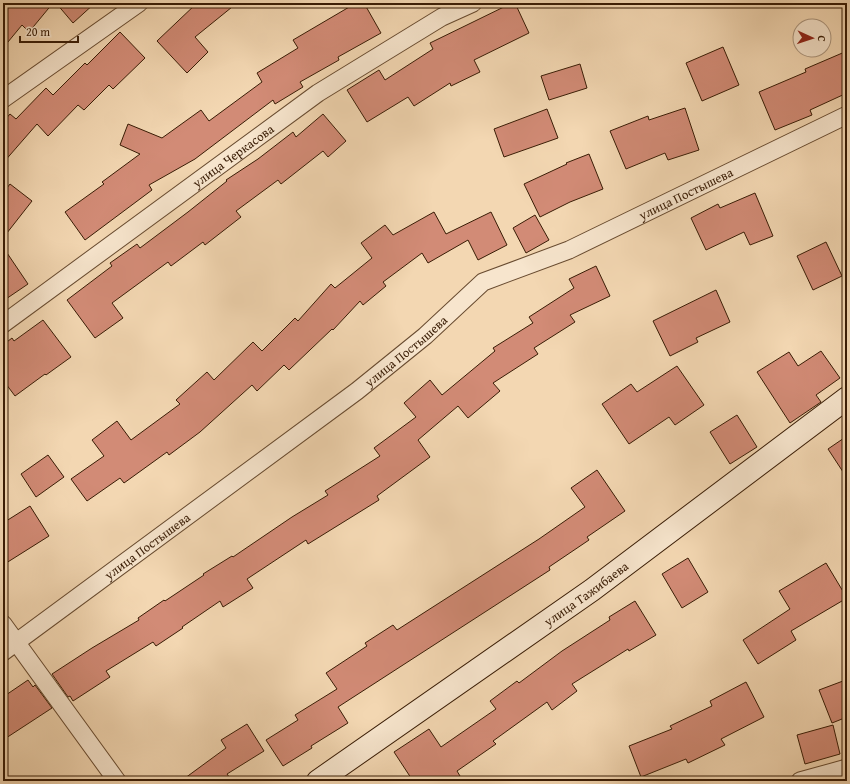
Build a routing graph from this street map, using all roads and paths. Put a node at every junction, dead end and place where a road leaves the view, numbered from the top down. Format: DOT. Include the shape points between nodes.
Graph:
graph roads {
  1 [pos="138,3"];
  2 [pos="473,3"];
  3 [pos="3,99"];
  4 [pos="847,115"];
  5 [pos="3,324"];
  6 [pos="847,398"];
  7 [pos="3,624"];
  8 [pos="17,643"];
  9 [pos="3,652"];
  10 [pos="847,768"];
  11 [pos="117,781"];
  12 [pos="318,781"];
  13 [pos="800,781"];
  1 -- 3 [label="street"];
  2 -- 5 [label="street, улица Черкасова" via="442,17 318,93"];
  4 -- 8 [label="street, улица Постышева" via="569,250 483,282 425,336 357,391"];
  6 -- 12 [label="street, улица Тажибаева" via="592,590"];
  7 -- 8 [label="street"];
  8 -- 9 [label="street, улица Постышева"];
  8 -- 11 [label="street"];
  10 -- 13 [label="street"];
}
